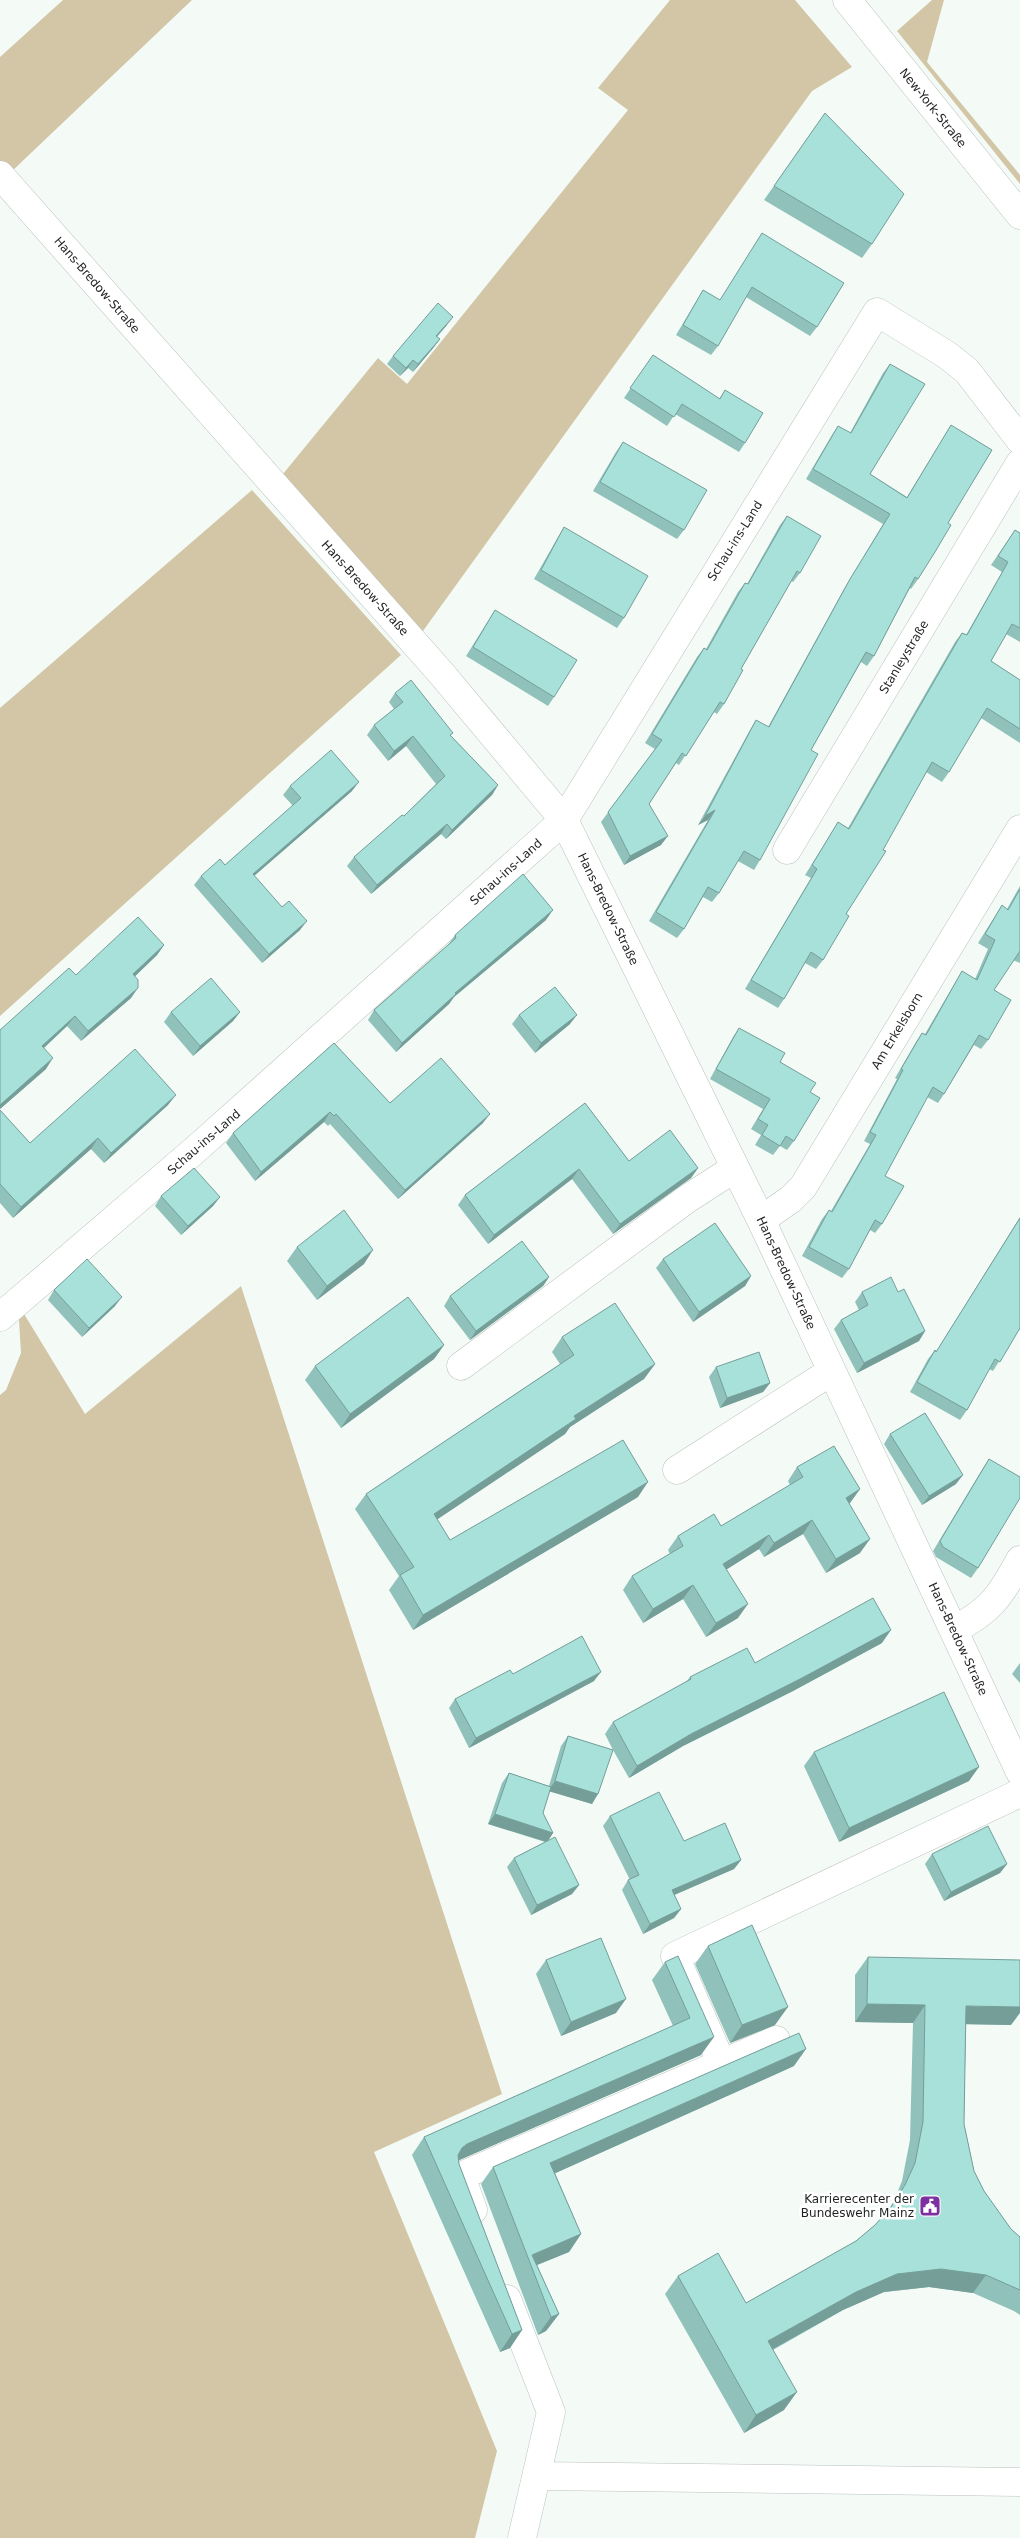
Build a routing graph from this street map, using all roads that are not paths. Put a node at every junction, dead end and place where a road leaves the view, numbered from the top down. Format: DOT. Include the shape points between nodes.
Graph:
graph roads {
  1 [pos="847,0"];
  2 [pos="0,175"];
  3 [pos="1020,215"];
  4 [pos="1020,440"];
  5 [pos="1020,463"];
  6 [pos="564,820"];
  7 [pos="1020,830"];
  8 [pos="787,850"];
  9 [pos="735,1168"];
  10 [pos="761,1220"];
  11 [pos="0,1317"];
  12 [pos="461,1366"];
  13 [pos="832,1371"];
  14 [pos="677,1470"];
  15 [pos="1020,1560"];
  16 [pos="954,1630"];
  17 [pos="1020,1772"];
  18 [pos="1020,1794"];
  19 [pos="776,2040"];
  20 [pos="722,2064"];
  21 [pos="482,2232"];
  22 [pos="499,2277"];
  23 [pos="537,2476"];
  24 [pos="1020,2482"];
  25 [pos="522,2538"];
  1 -- 3 [label="street, New-York-Straße"];
  2 -- 6 [label="street, Hans-Bredow-Straße" via="441,672"];
  4 -- 6 [label="street, Schau-ins-Land" via="967,371 947,355 876,312"];
  5 -- 8 [label="street, Stanleystraße"];
  6 -- 9 [label="street, Hans-Bredow-Straße"];
  6 -- 11 [label="street, Schau-ins-Land" via="202,1144"];
  7 -- 10 [label="street, Am Erkelsborn" via="803,1187"];
  9 -- 10 [label="street, Hans-Bredow-Straße"];
  9 -- 12 [label="street" via="686,1199"];
  10 -- 13 [label="street, Hans-Bredow-Straße"];
  13 -- 14 [label="street"];
  13 -- 16 [label="street, Hans-Bredow-Straße"];
  15 -- 16 [label="street" via="992,1605"];
  16 -- 17 [label="street, Hans-Bredow-Straße"];
  18 -- 20 [label="street" via="675,1956"];
  19 -- 20 [label="street"];
  20 -- 21 [label="street" via="461,2176"];
  22 -- 23 [label="street" via="552,2412"];
  23 -- 24 [label="street"];
  23 -- 25 [label="street"];
}
